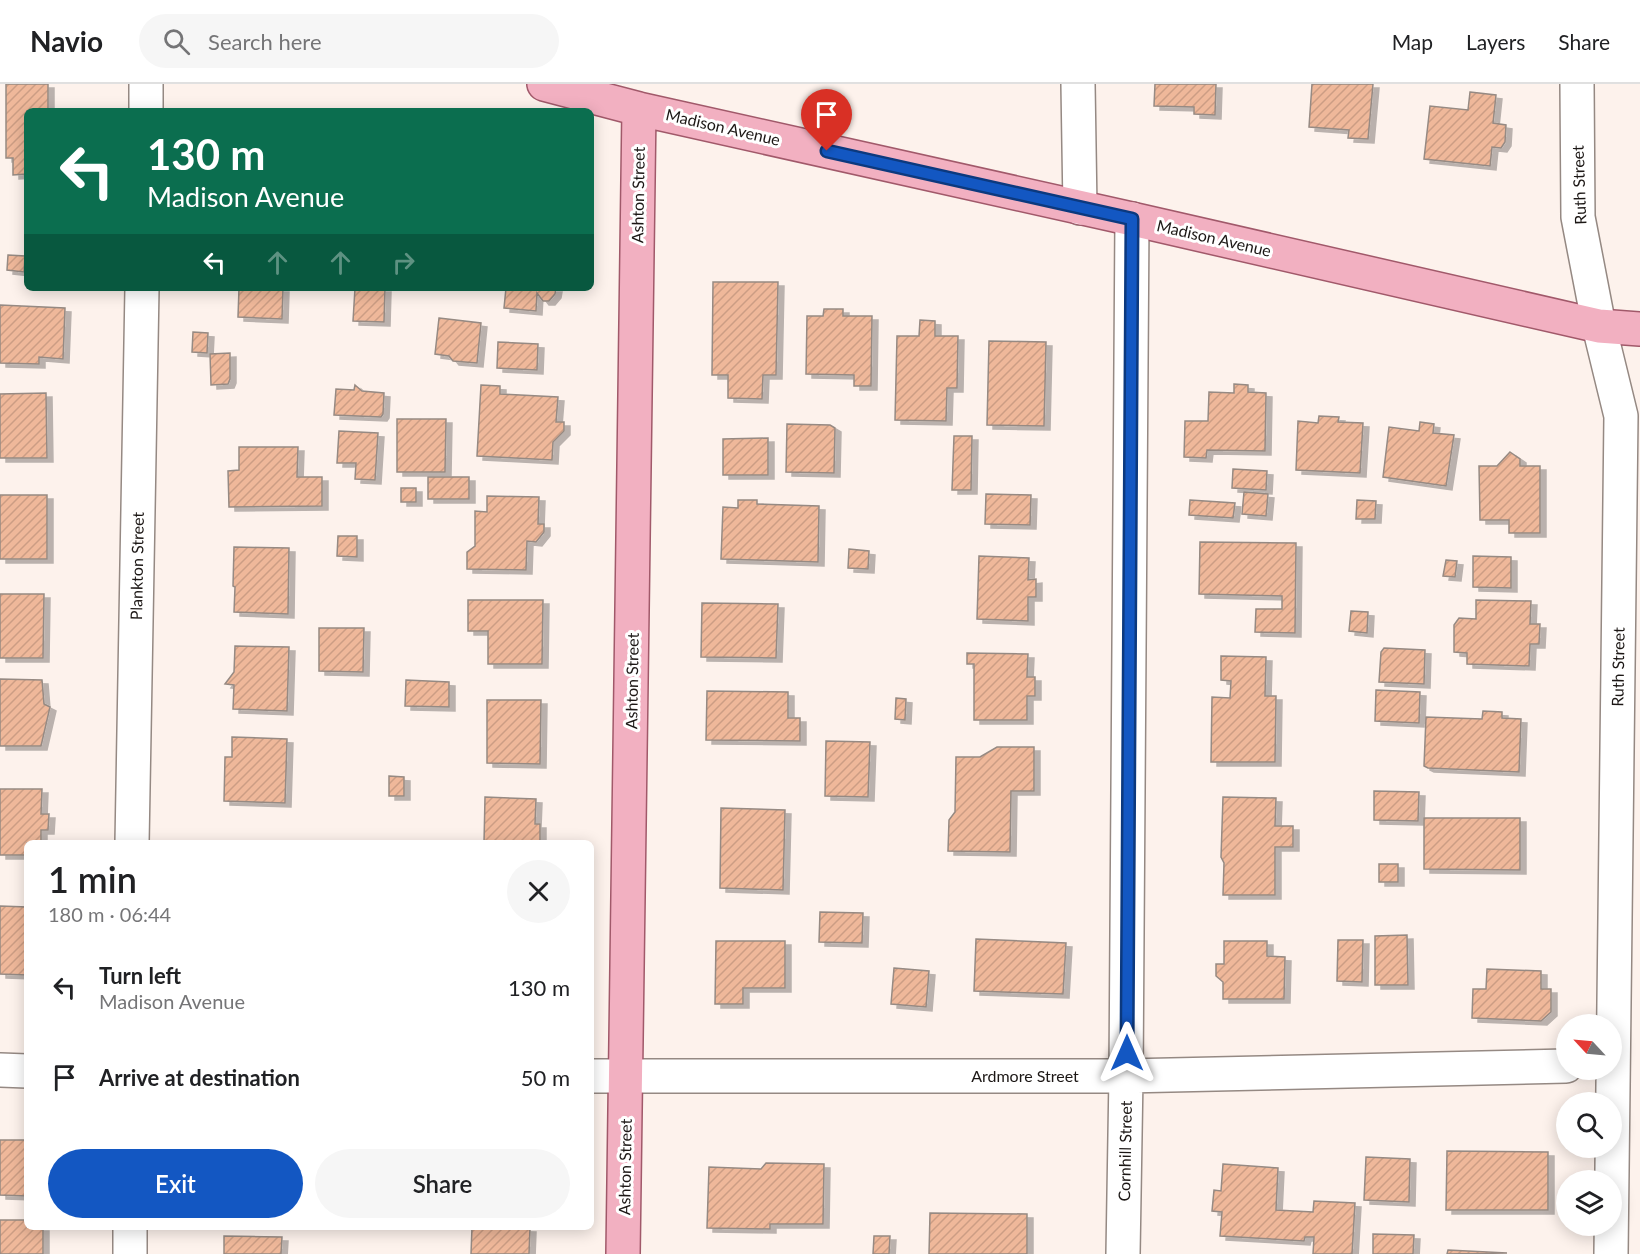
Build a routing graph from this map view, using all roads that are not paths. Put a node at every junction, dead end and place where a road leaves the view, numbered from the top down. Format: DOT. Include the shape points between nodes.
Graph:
graph roads {
  1 [pos="146,84"];
  2 [pos="544,84"];
  3 [pos="1078,84"];
  4 [pos="1577,84"];
  5 [pos="577,88"];
  6 [pos="146,108"];
  7 [pos="639,109"];
  8 [pos="1080,208"];
  9 [pos="1132,219"];
  10 [pos="142,291"];
  11 [pos="1599,327"];
  12 [pos="1640,329"];
  13 [pos="132,840"];
  14 [pos="1622,1014"];
  15 [pos="1556,1066"];
  16 [pos="0,1070"];
  17 [pos="24,1071"];
  18 [pos="594,1076"];
  19 [pos="627,1076"];
  20 [pos="1126,1077"];
  21 [pos="1621,1080"];
  22 [pos="130,1230"];
  23 [pos="130,1254"];
  24 [pos="623,1254"];
  25 [pos="1123,1254"];
  26 [pos="1611,1254"];
  1 -- 6 [label="street"];
  2 -- 5 [label="main road, Madison Avenue"];
  3 -- 8 [label="street"];
  4 -- 11 [label="street, Ruth Street" via="1578,216"];
  5 -- 7 [label="main road, Madison Avenue"];
  7 -- 8 [label="main road, Madison Avenue"];
  7 -- 19 [label="main road, Ashton Street"];
  8 -- 9 [label="main road, Madison Avenue"];
  9 -- 11 [label="main road, Madison Avenue"];
  9 -- 20 [label="street, Cornhill Street"];
  10 -- 13 [label="street, Plankton Street"];
  11 -- 12 [label="main road, Madison Avenue"];
  11 -- 14 [label="street, Ruth Street" via="1621,416"];
  15 -- 20 [label="street, Ardmore Street"];
  16 -- 17 [label="street"];
  18 -- 19 [label="street, Ardmore Street"];
  19 -- 20 [label="street, Ardmore Street"];
  19 -- 24 [label="main road, Ashton Street"];
  20 -- 25 [label="street, Cornhill Street"];
  21 -- 26 [label="street, Ruth Street"];
  22 -- 23 [label="street"];
}
